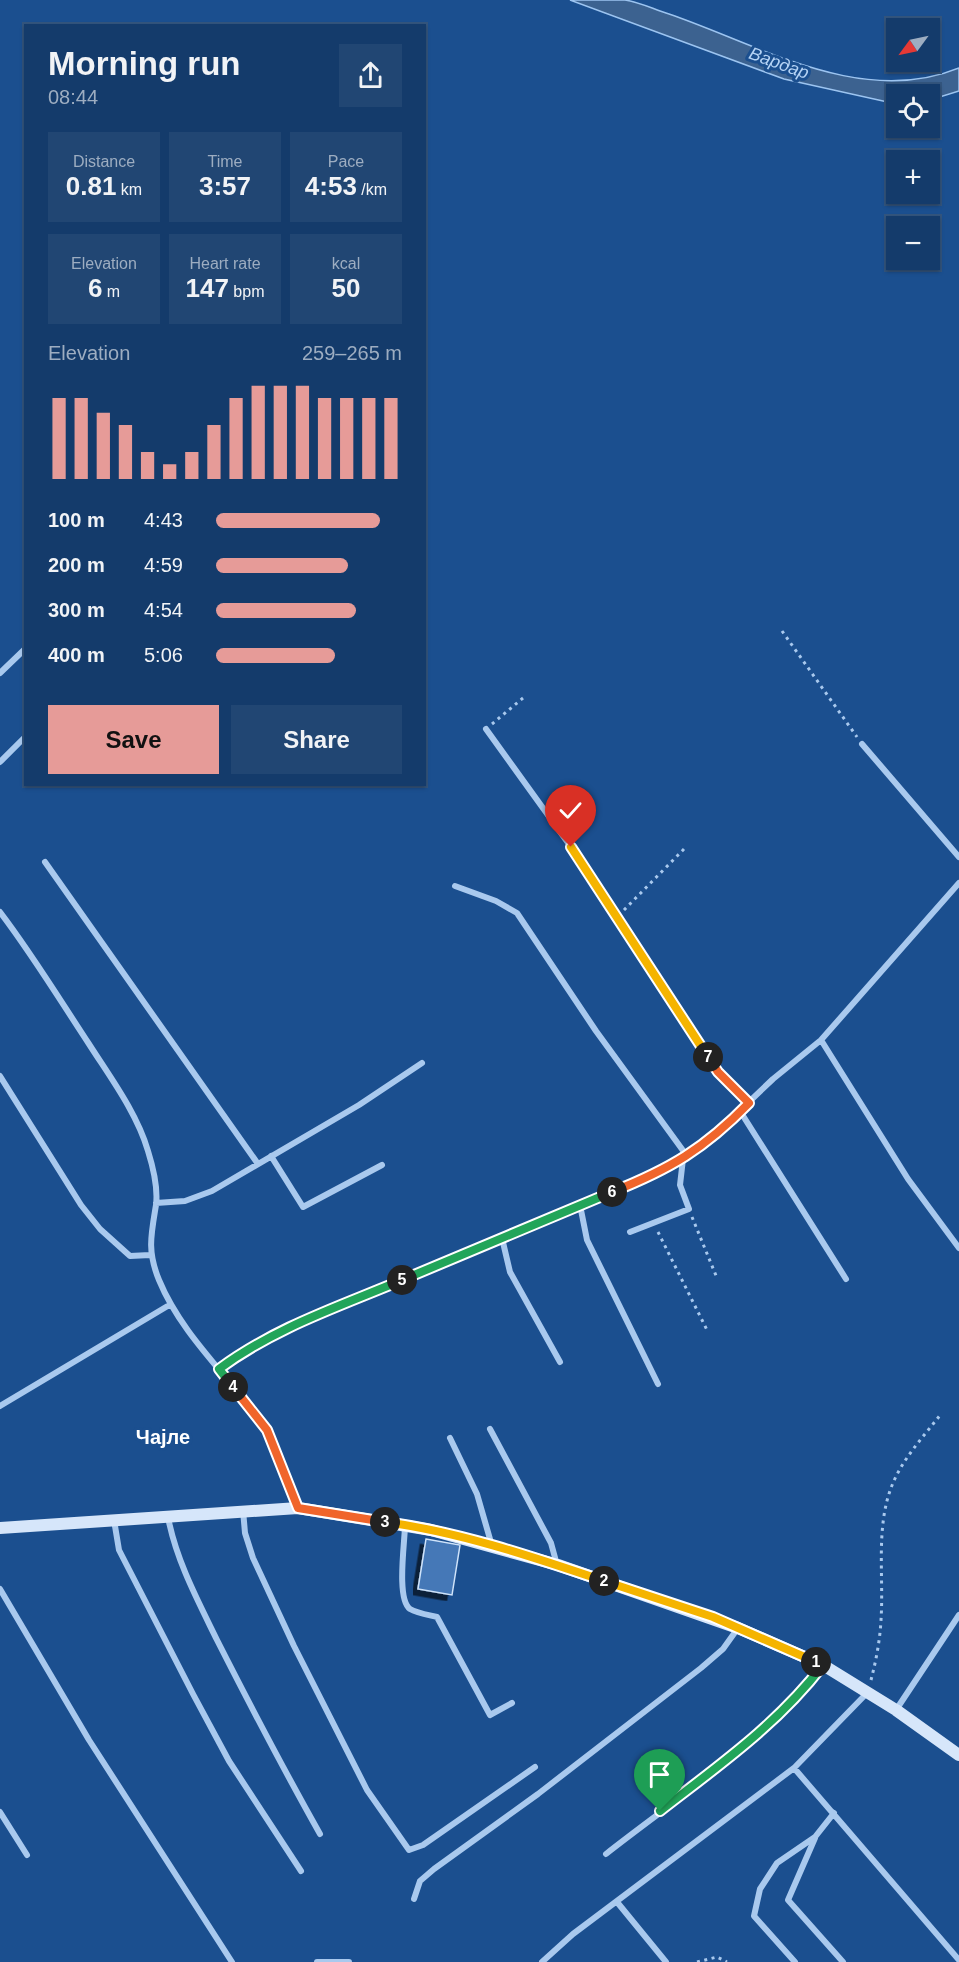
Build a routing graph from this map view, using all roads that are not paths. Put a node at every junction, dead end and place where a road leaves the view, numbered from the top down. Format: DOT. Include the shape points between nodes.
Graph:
graph roads {
  1 [pos="24,650"];
  2 [pos="0,673"];
  3 [pos="486,729"];
  4 [pos="24,738"];
  5 [pos="862,744"];
  6 [pos="0,762"];
  7 [pos="959,857"];
  8 [pos="45,862"];
  9 [pos="959,883"];
  10 [pos="455,886"];
  11 [pos="0,912"];
  12 [pos="821,1040"];
  13 [pos="422,1063"];
  14 [pos="0,1076"];
  15 [pos="749,1103"];
  16 [pos="740,1111"];
  17 [pos="272,1156"];
  18 [pos="685,1158"];
  19 [pos="258,1164"];
  20 [pos="382,1165"];
  21 [pos="156,1203"];
  22 [pos="580,1205"];
  23 [pos="630,1232"];
  24 [pos="502,1238"];
  25 [pos="959,1248"];
  26 [pos="150,1255"];
  27 [pos="846,1279"];
  28 [pos="171,1304"];
  29 [pos="560,1362"];
  30 [pos="219,1369"];
  31 [pos="658,1384"];
  32 [pos="0,1407"];
  33 [pos="490,1429"];
  34 [pos="450,1438"];
  35 [pos="298,1508"];
  36 [pos="243,1510"];
  37 [pos="168,1517"];
  38 [pos="114,1520"];
  39 [pos="405,1524"];
  40 [pos="0,1528"];
  41 [pos="492,1546"];
  42 [pos="558,1565"];
  43 [pos="0,1589"];
  44 [pos="959,1615"];
  45 [pos="738,1628"];
  46 [pos="823,1665"];
  47 [pos="868,1692"];
  48 [pos="512,1703"];
  49 [pos="896,1710"];
  50 [pos="959,1755"];
  51 [pos="535,1767"];
  52 [pos="794,1768"];
  53 [pos="0,1812"];
  54 [pos="834,1814"];
  55 [pos="320,1834"];
  56 [pos="815,1837"];
  57 [pos="606,1854"];
  58 [pos="27,1855"];
  59 [pos="301,1871"];
  60 [pos="414,1899"];
  61 [pos="617,1902"];
  62 [pos="959,1960"];
  63 [pos="232,1962"];
  64 [pos="317,1962"];
  65 [pos="349,1962"];
  66 [pos="542,1962"];
  67 [pos="666,1962"];
  68 [pos="795,1962"];
  69 [pos="843,1962"];
  1 -- 2 [label="street"];
  3 -- 15 [label="street" via="571,847 718,1072"];
  4 -- 6 [label="street"];
  5 -- 7 [label="street"];
  8 -- 19 [label="street"];
  9 -- 12 [label="street"];
  10 -- 18 [label="street" via="517,913"];
  11 -- 21 [label="street" via="93,1050 138,1127 148,1151"];
  12 -- 15 [label="street"];
  12 -- 25 [label="street" via="908,1179"];
  13 -- 17 [label="street"];
  14 -- 26 [label="street" via="89,1216 130,1256"];
  15 -- 16 [label="street"];
  16 -- 18 [label="street"];
  16 -- 27 [label="street"];
  17 -- 19 [label="street"];
  17 -- 20 [label="street" via="303,1207"];
  18 -- 22 [label="street"];
  18 -- 23 [label="street" via="681,1185 689,1209"];
  19 -- 21 [label="street" via="199,1197"];
  21 -- 26 [label="street"];
  22 -- 24 [label="street"];
  22 -- 31 [label="street" via="587,1240"];
  24 -- 29 [label="street" via="510,1272"];
  24 -- 30 [label="street" via="299,1321 247,1348"];
  26 -- 28 [label="street"];
  28 -- 30 [label="street"];
  28 -- 32 [label="street"];
  30 -- 35 [label="street" via="267,1430"];
  33 -- 42 [label="street" via="551,1543"];
  34 -- 41 [label="street" via="477,1494"];
  35 -- 36 [label="main road"];
  35 -- 39 [label="main road"];
  36 -- 37 [label="main road"];
  36 -- 51 [label="street" via="253,1558 294,1646 367,1790 409,1850 423,1845"];
  37 -- 38 [label="main road"];
  37 -- 55 [label="street" via="171,1535 196,1597"];
  38 -- 40 [label="main road"];
  38 -- 59 [label="street" via="119,1550 193,1694 230,1761"];
  39 -- 41 [label="main road"];
  39 -- 48 [label="street" via="402,1591 406,1605 437,1617 490,1715"];
  41 -- 42 [label="main road"];
  42 -- 45 [label="main road"];
  43 -- 63 [label="street" via="89,1740"];
  44 -- 49 [label="street"];
  45 -- 46 [label="main road"];
  45 -- 60 [label="street" via="723,1649 701,1668 434,1869 420,1881"];
  46 -- 47 [label="main road"];
  46 -- 57 [label="street" via="800,1696 769,1727"];
  47 -- 49 [label="main road"];
  47 -- 52 [label="street"];
  49 -- 50 [label="main road"];
  52 -- 54 [label="street"];
  52 -- 61 [label="street"];
  53 -- 58 [label="street"];
  54 -- 56 [label="street"];
  54 -- 62 [label="street"];
  56 -- 68 [label="street" via="777,1863 760,1889 754,1916"];
  56 -- 69 [label="street" via="788,1900"];
  61 -- 66 [label="street"];
  61 -- 67 [label="street"];
  64 -- 65 [label="street"];
}
